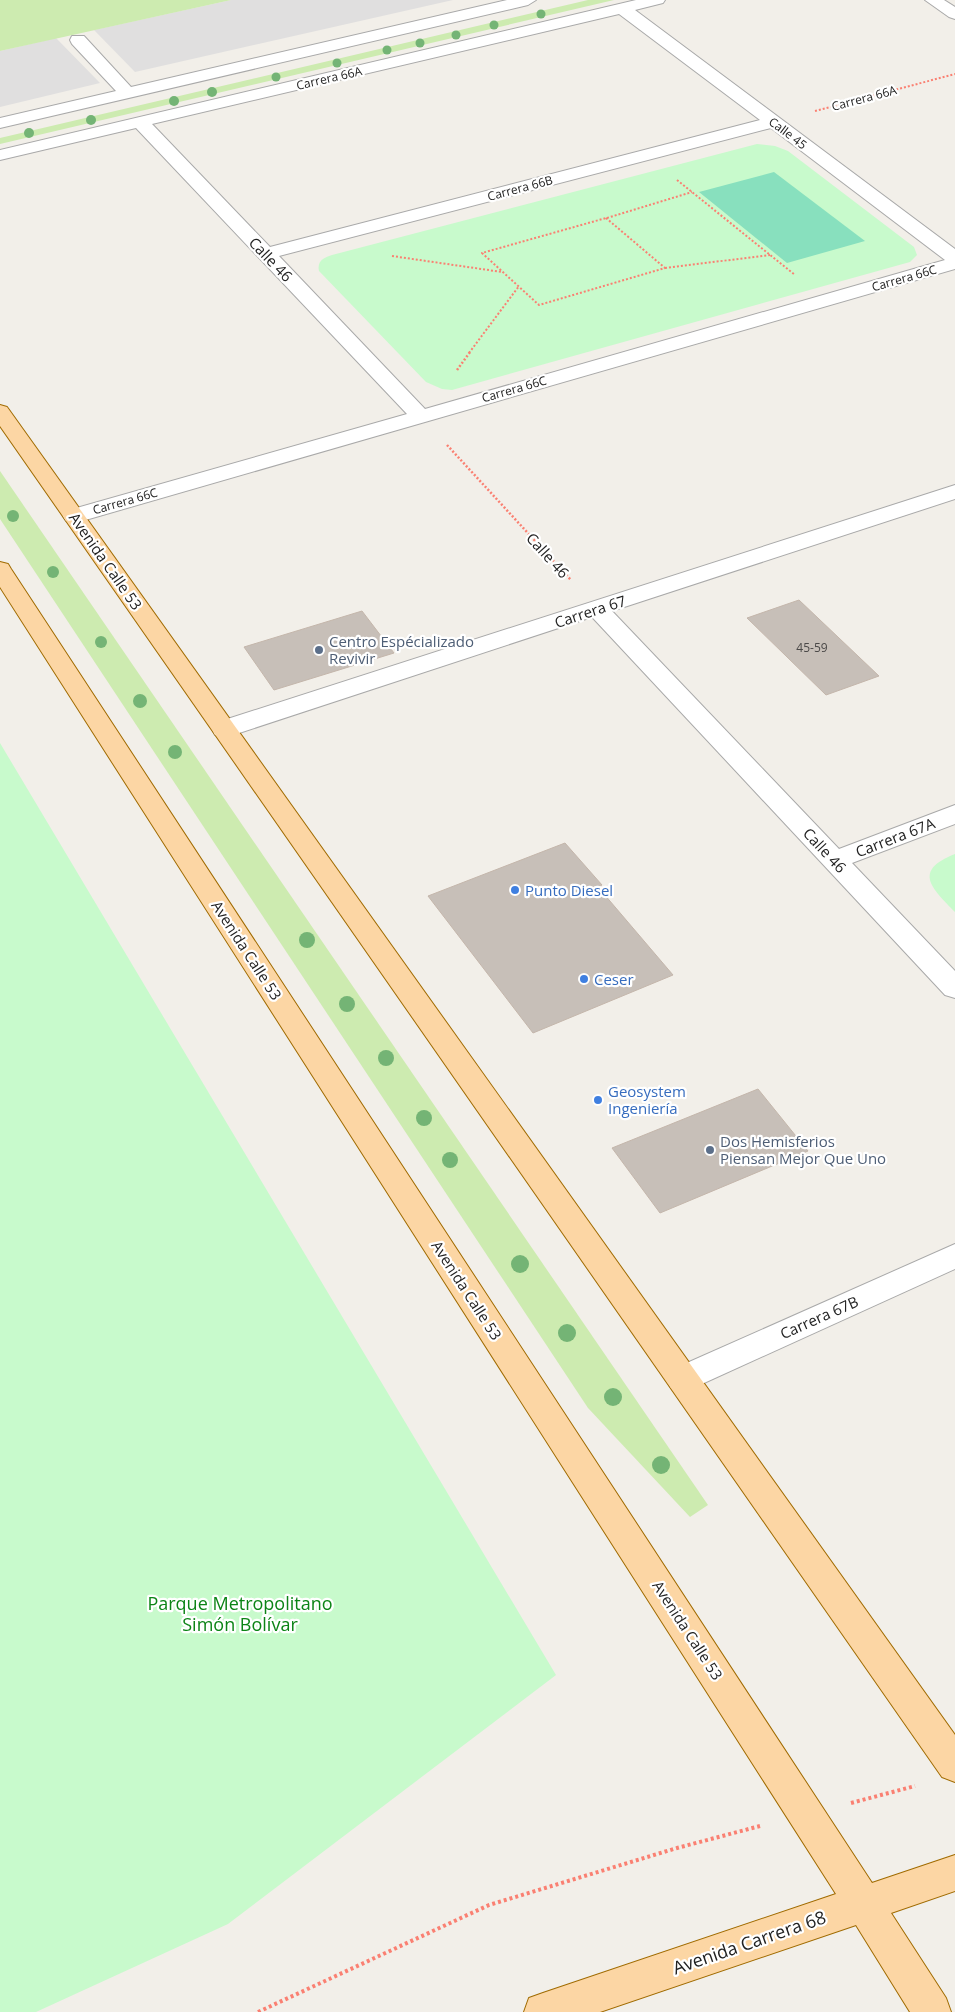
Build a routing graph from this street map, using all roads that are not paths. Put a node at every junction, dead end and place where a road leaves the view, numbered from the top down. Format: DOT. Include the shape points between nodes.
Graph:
graph roads {
  1 [pos="528,0"];
  2 [pos="657,0"];
  3 [pos="933,0"];
  4 [pos="622,8"];
  5 [pos="955,14"];
  6 [pos="78,40"];
  7 [pos="127,94"];
  8 [pos="140,122"];
  9 [pos="774,122"];
  10 [pos="0,123"];
  11 [pos="0,155"];
  12 [pos="266,254"];
  13 [pos="955,258"];
  14 [pos="955,263"];
  15 [pos="0,411"];
  16 [pos="421,416"];
  17 [pos="955,492"];
  18 [pos="74,516"];
  19 [pos="0,569"];
  20 [pos="596,608"];
  21 [pos="224,729"];
  22 [pos="955,814"];
  23 [pos="835,860"];
  24 [pos="955,988"];
  25 [pos="955,1256"];
  26 [pos="682,1379"];
  27 [pos="955,1765"];
  28 [pos="955,1873"];
  29 [pos="864,1904"];
  30 [pos="543,2012"];
  31 [pos="932,2012"];
  1 -- 7 [label="street"];
  2 -- 4 [label="street, Carrera 66A"];
  3 -- 5 [label="street"];
  4 -- 8 [label="street, Carrera 66A"];
  4 -- 9 [label="street, Calle 45"];
  6 -- 7 [label="street"];
  7 -- 10 [label="street"];
  8 -- 11 [label="street, Carrera 66A"];
  8 -- 12 [label="street, Calle 46"];
  9 -- 12 [label="street, Carrera 66B"];
  9 -- 13 [label="street, Calle 45"];
  12 -- 16 [label="street, Calle 46"];
  14 -- 16 [label="street, Carrera 66C"];
  15 -- 18 [label="main road, Avenida Calle 53"];
  16 -- 18 [label="street, Carrera 66C"];
  17 -- 20 [label="street, Carrera 67"];
  18 -- 21 [label="main road, Avenida Calle 53"];
  19 -- 29 [label="main road, Avenida Calle 53"];
  20 -- 21 [label="street, Carrera 67"];
  20 -- 23 [label="street, Calle 46"];
  21 -- 26 [label="main road, Avenida Calle 53"];
  22 -- 23 [label="street, Carrera 67A"];
  23 -- 24 [label="street, Calle 46"];
  25 -- 26 [label="street, Carrera 67B"];
  26 -- 27 [label="main road, Avenida Calle 53"];
  28 -- 29 [label="main road, Avenida Carrera 68"];
  29 -- 30 [label="main road, Avenida Carrera 68"];
  29 -- 31 [label="main road, Avenida Calle 53"];
}
